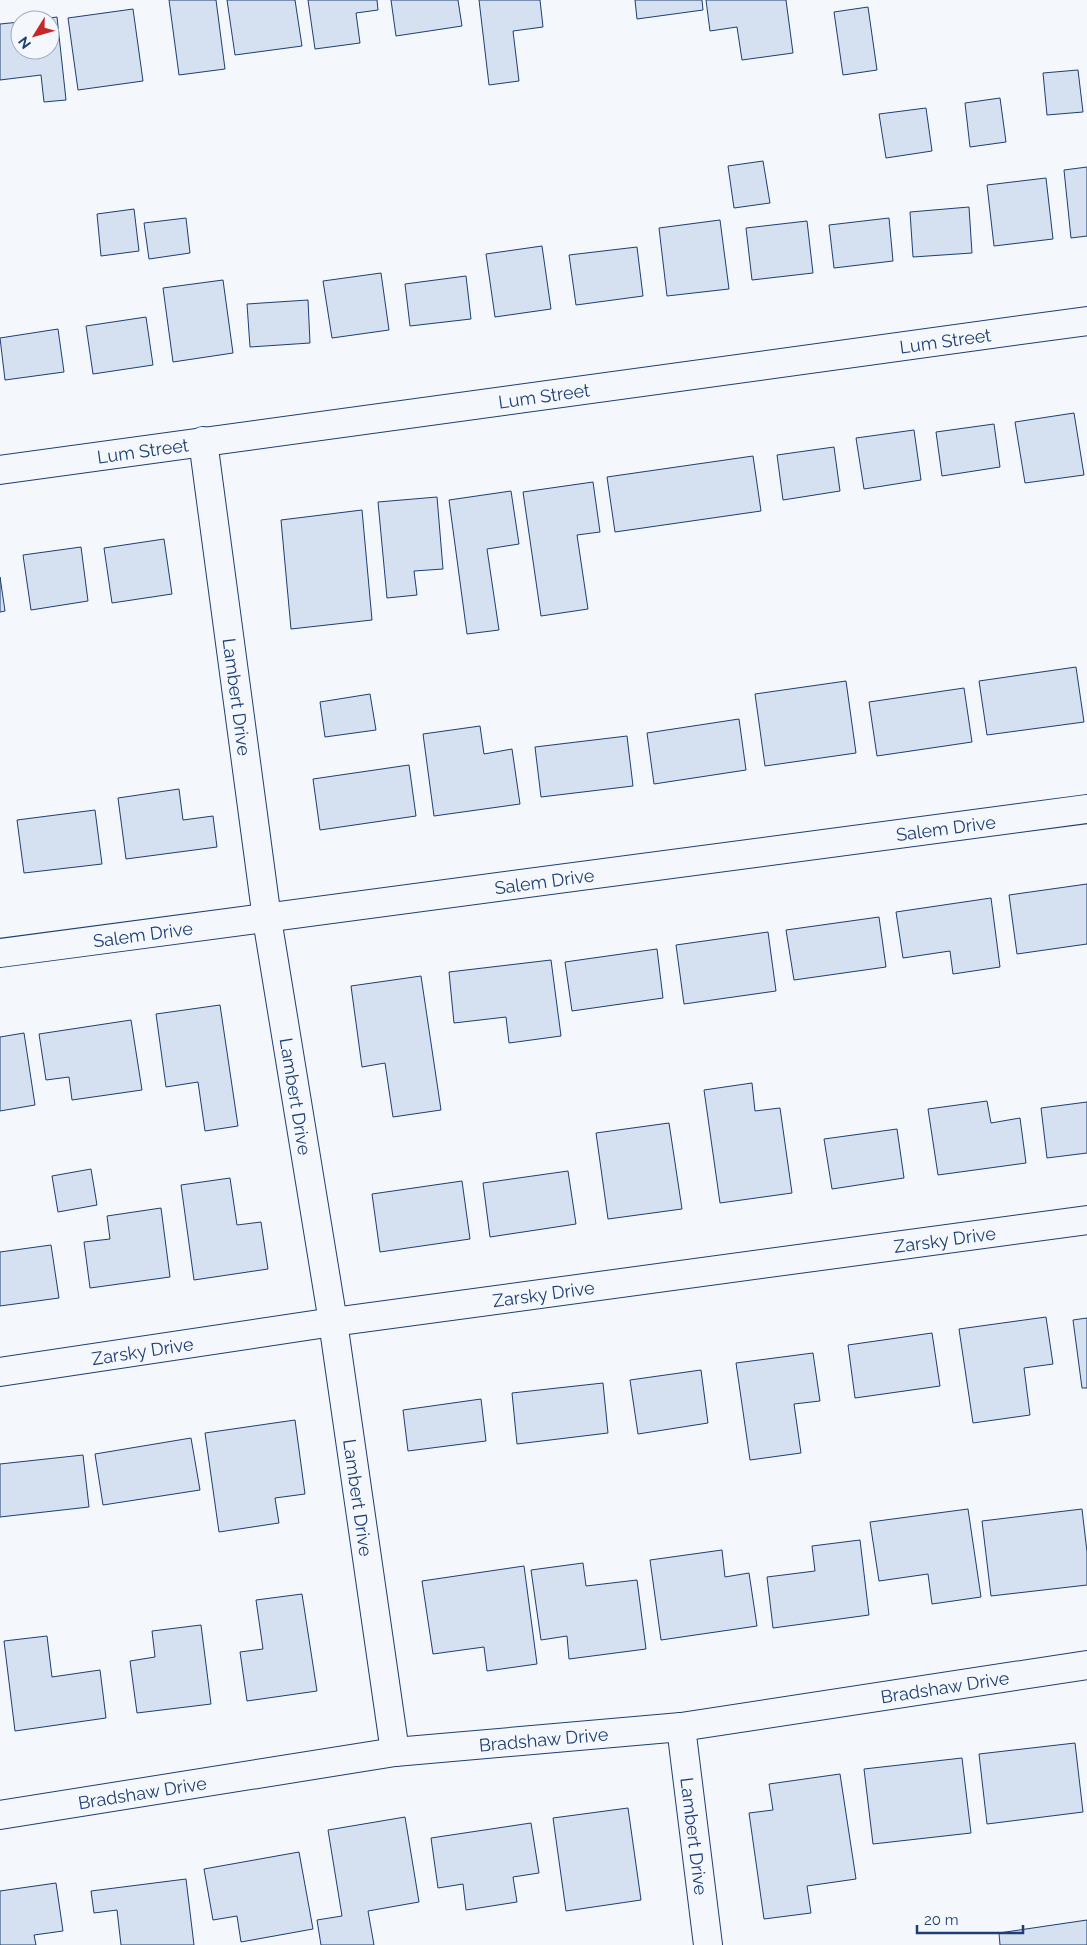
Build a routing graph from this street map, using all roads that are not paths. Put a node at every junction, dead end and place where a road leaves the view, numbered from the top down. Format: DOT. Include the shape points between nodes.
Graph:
graph roads {
  1 [pos="1087,321"];
  2 [pos="203,441"];
  3 [pos="0,470"];
  4 [pos="1087,809"];
  5 [pos="267,919"];
  6 [pos="0,954"];
  7 [pos="1087,1220"];
  8 [pos="333,1322"];
  9 [pos="0,1372"];
  10 [pos="1087,1665"];
  11 [pos="681,1727"];
  12 [pos="395,1752"];
  13 [pos="0,1815"];
  14 [pos="708,1945"];
  1 -- 2 [label="street, Lum Street"];
  2 -- 3 [label="street, Lum Street"];
  2 -- 5 [label="street, Lambert Drive"];
  4 -- 5 [label="street, Salem Drive"];
  5 -- 6 [label="street, Salem Drive"];
  5 -- 8 [label="street, Lambert Drive"];
  7 -- 8 [label="street, Zarsky Drive"];
  8 -- 9 [label="street, Zarsky Drive"];
  8 -- 12 [label="street, Lambert Drive"];
  10 -- 11 [label="street, Bradshaw Drive"];
  11 -- 12 [label="street, Bradshaw Drive"];
  11 -- 14 [label="street, Lambert Drive"];
  12 -- 13 [label="street, Bradshaw Drive"];
}
